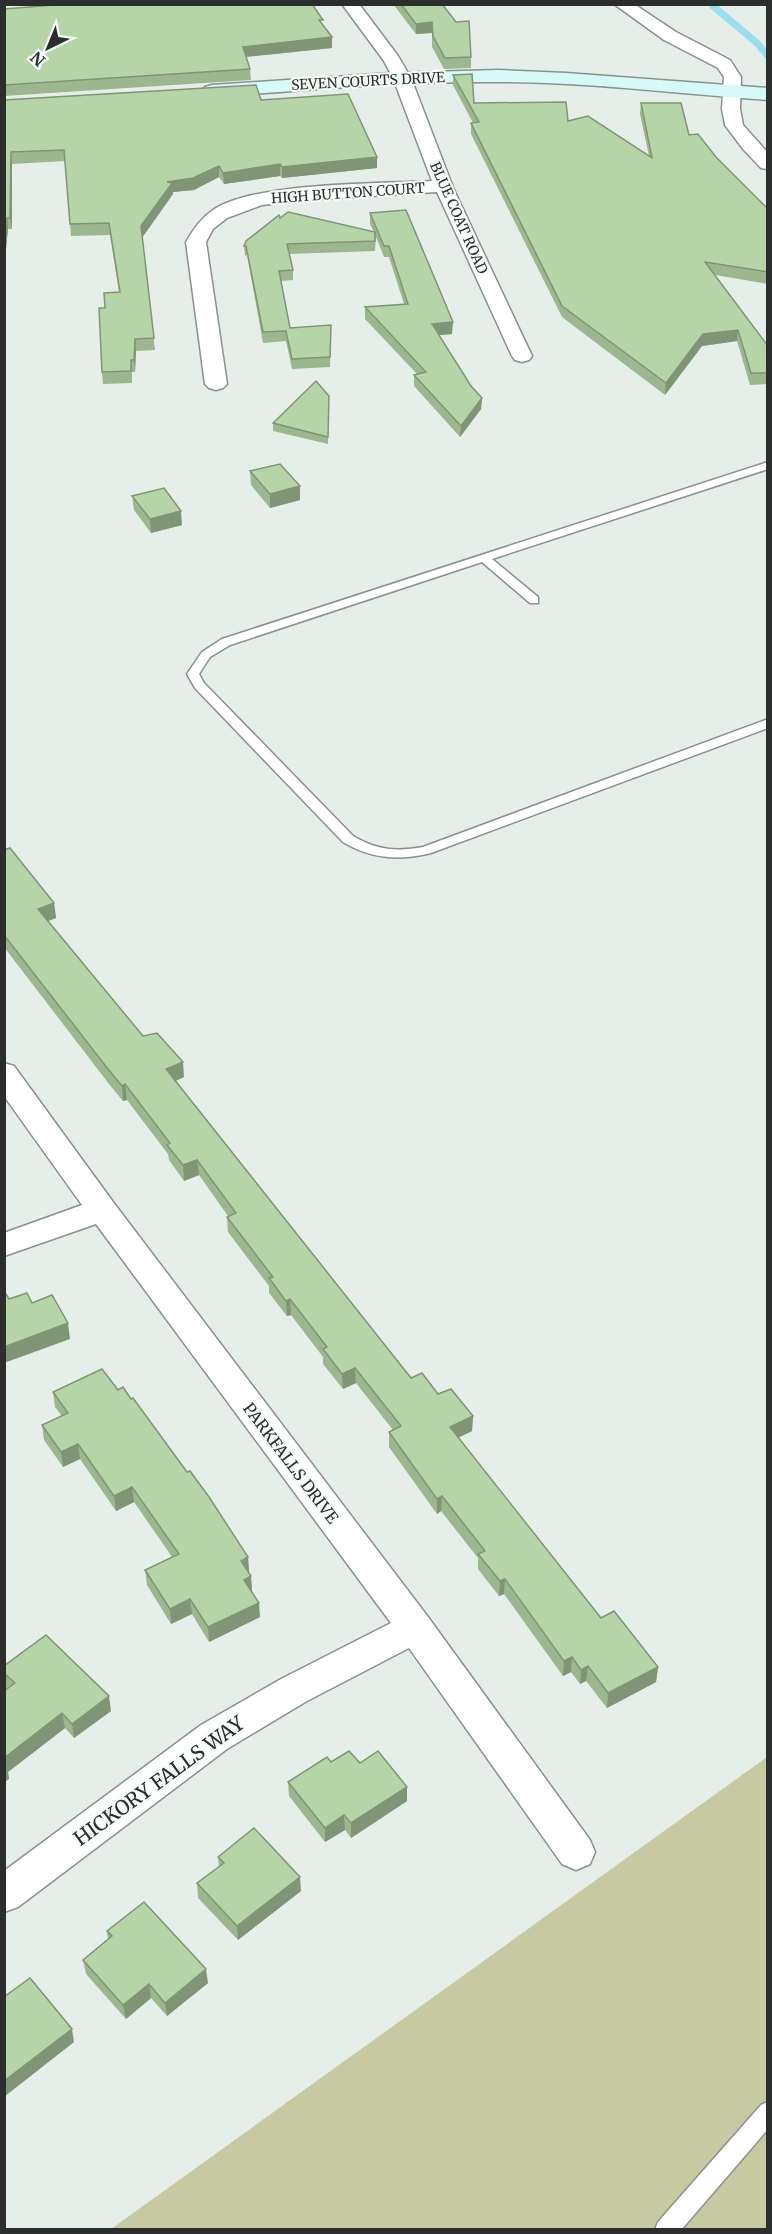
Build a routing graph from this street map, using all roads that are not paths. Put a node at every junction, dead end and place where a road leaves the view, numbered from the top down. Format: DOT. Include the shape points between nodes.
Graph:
graph roads {
  1 [pos="350,4"];
  2 [pos="622,4"];
  3 [pos="402,78"];
  4 [pos="195,92"];
  5 [pos="732,92"];
  6 [pos="768,94"];
  7 [pos="768,164"];
  8 [pos="443,186"];
  9 [pos="522,356"];
  10 [pos="216,384"];
  11 [pos="768,465"];
  12 [pos="484,558"];
  13 [pos="534,600"];
  14 [pos="768,723"];
  15 [pos="4,1073"];
  16 [pos="102,1210"];
  17 [pos="4,1245"];
  18 [pos="415,1628"];
  19 [pos="576,1852"];
  20 [pos="4,1894"];
  21 [pos="768,2112"];
  22 [pos="666,2229"];
  1 -- 3 [label="street, BLUE COAT ROAD"];
  2 -- 5 [label="street" via="663,32 724,64 733,76"];
  3 -- 4 [label="street, SEVEN COURTS DRIVE"];
  3 -- 5 [label="street, SEVEN COURTS DRIVE" via="559,78"];
  3 -- 8 [label="street, BLUE COAT ROAD"];
  5 -- 6 [label="street, SEVEN COURTS DRIVE"];
  5 -- 7 [label="street" via="734,126"];
  8 -- 9 [label="street, BLUE COAT ROAD"];
  8 -- 10 [label="street, HIGH BUTTON COURT" via="273,198 242,205 210,221 196,242"];
  11 -- 12 [label="lane"];
  12 -- 13 [label="lane"];
  12 -- 14 [label="lane" via="226,642 203,657 193,674 199,686 348,839 382,854 405,855 426,850"];
  15 -- 16 [label="street, PARKFALLS DRIVE"];
  16 -- 17 [label="street"];
  16 -- 18 [label="street, PARKFALLS DRIVE"];
  18 -- 19 [label="street, PARKFALLS DRIVE"];
  18 -- 20 [label="street, HICKORY FALLS WAY" via="294,1690 214,1737"];
  21 -- 22 [label="lane"];
}
